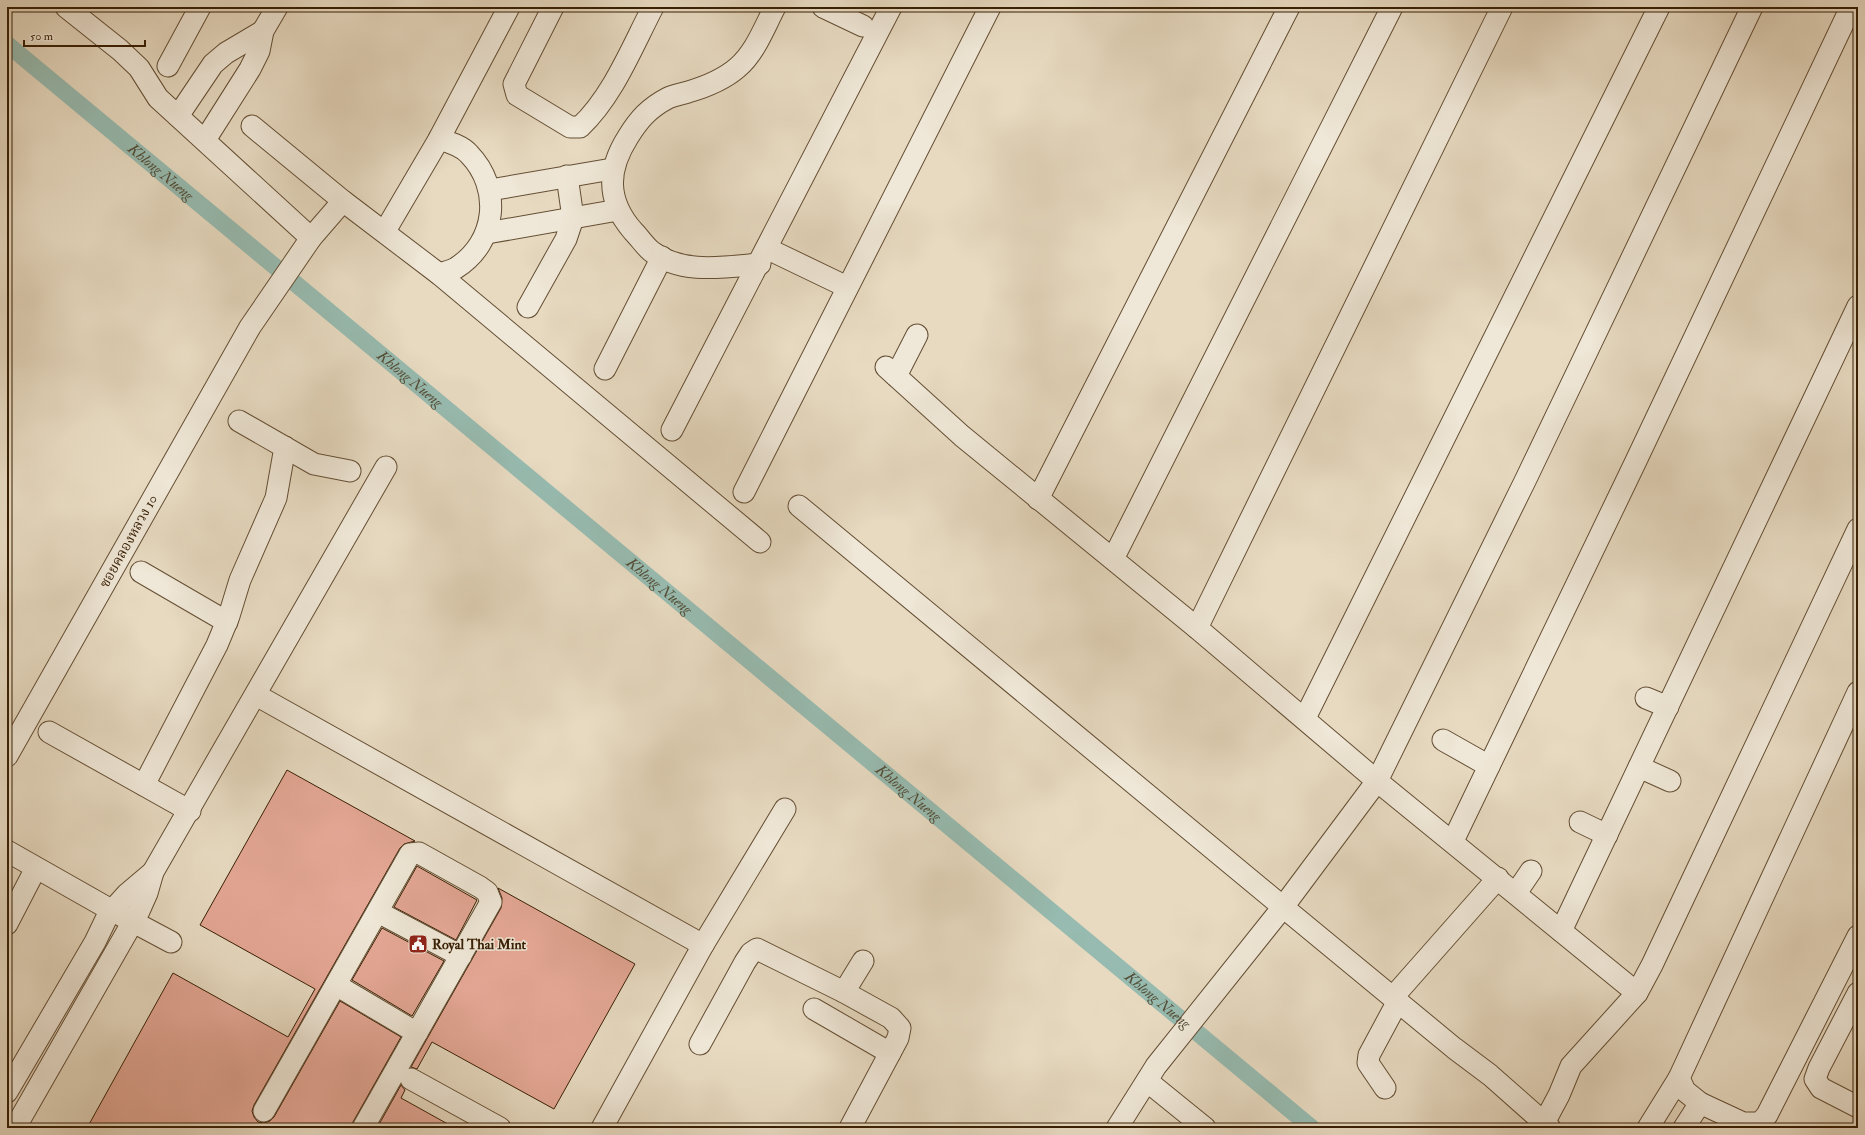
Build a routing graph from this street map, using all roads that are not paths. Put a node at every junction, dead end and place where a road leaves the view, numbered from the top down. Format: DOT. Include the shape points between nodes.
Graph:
graph roads {
  1 [pos="66,7"];
  2 [pos="200,7"];
  3 [pos="277,7"];
  4 [pos="509,7"];
  5 [pos="553,7"];
  6 [pos="653,7"];
  7 [pos="775,7"];
  8 [pos="823,7"];
  9 [pos="891,7"];
  10 [pos="990,7"];
  11 [pos="1289,7"];
  12 [pos="1392,7"];
  13 [pos="1502,7"];
  14 [pos="1659,7"];
  15 [pos="1752,7"];
  16 [pos="1850,7"];
  17 [pos="863,26"];
  18 [pos="263,31"];
  19 [pos="168,66"];
  20 [pos="178,116"];
  21 [pos="252,126"];
  22 [pos="439,139"];
  23 [pos="205,140"];
  24 [pos="612,169"];
  25 [pos="567,176"];
  26 [pos="490,190"];
  27 [pos="343,201"];
  28 [pos="618,210"];
  29 [pos="572,218"];
  30 [pos="385,231"];
  31 [pos="487,233"];
  32 [pos="307,245"];
  33 [pos="764,256"];
  34 [pos="662,257"];
  35 [pos="439,274"];
  36 [pos="847,287"];
  37 [pos="1858,306"];
  38 [pos="528,307"];
  39 [pos="917,335"];
  40 [pos="605,369"];
  41 [pos="239,421"];
  42 [pos="672,430"];
  43 [pos="285,447"];
  44 [pos="386,467"];
  45 [pos="350,471"];
  46 [pos="744,492"];
  47 [pos="1038,499"];
  48 [pos="799,506"];
  49 [pos="1858,529"];
  50 [pos="760,542"];
  51 [pos="1113,559"];
  52 [pos="141,572"];
  53 [pos="227,622"];
  54 [pos="1197,628"];
  55 [pos="1858,692"];
  56 [pos="256,695"];
  57 [pos="1646,698"];
  58 [pos="1668,707"];
  59 [pos="1305,718"];
  60 [pos="49,732"];
  61 [pos="1442,740"];
  62 [pos="7,756"];
  63 [pos="1489,766"];
  64 [pos="1639,767"];
  65 [pos="1377,781"];
  66 [pos="1670,781"];
  67 [pos="144,785"];
  68 [pos="785,809"];
  69 [pos="190,811"];
  70 [pos="1580,822"];
  71 [pos="1607,835"];
  72 [pos="1453,841"];
  73 [pos="7,851"];
  74 [pos="36,868"];
  75 [pos="1530,871"];
  76 [pos="153,872"];
  77 [pos="1498,878"];
  78 [pos="1516,893"];
  79 [pos="1283,907"];
  80 [pos="111,910"];
  81 [pos="378,912"];
  82 [pos="133,922"];
  83 [pos="7,924"];
  84 [pos="1561,931"];
  85 [pos="1858,936"];
  86 [pos="171,942"];
  87 [pos="703,945"];
  88 [pos="461,956"];
  89 [pos="862,962"];
  90 [pos="336,985"];
  91 [pos="844,992"];
  92 [pos="1637,993"];
  93 [pos="1858,993"];
  94 [pos="1396,999"];
  95 [pos="814,1009"];
  96 [pos="417,1033"];
  97 [pos="700,1044"];
  98 [pos="890,1052"];
  99 [pos="1151,1074"];
  100 [pos="403,1075"];
  101 [pos="1679,1078"];
  102 [pos="1385,1088"];
  103 [pos="7,1092"];
  104 [pos="1700,1103"];
  105 [pos="1858,1107"];
  106 [pos="264,1111"];
  107 [pos="1538,1124"];
  108 [pos="1123,1125"];
  109 [pos="15,1128"];
  110 [pos="363,1128"];
  111 [pos="500,1128"];
  112 [pos="602,1128"];
  113 [pos="850,1128"];
  114 [pos="1205,1128"];
  115 [pos="1648,1128"];
  116 [pos="1684,1128"];
  1 -- 20 [label="street" via="134,63 158,98"];
  2 -- 19 [label="street"];
  3 -- 18 [label="street"];
  4 -- 22 [label="street"];
  5 -- 6 [label="street" via="514,84 517,95 570,127 580,127 607,94"];
  7 -- 24 [label="street" via="752,50 737,69 709,85 668,98 640,117 619,151"];
  8 -- 17 [label="street"];
  9 -- 33 [label="street"];
  10 -- 36 [label="street"];
  11 -- 47 [label="street"];
  12 -- 51 [label="street"];
  13 -- 54 [label="street"];
  14 -- 59 [label="street"];
  15 -- 65 [label="street" via="1532,466"];
  16 -- 63 [label="street" via="1635,464"];
  18 -- 20 [label="street" via="226,53 213,64"];
  18 -- 23 [label="street" via="259,52 250,69"];
  20 -- 23 [label="street"];
  21 -- 27 [label="street"];
  22 -- 26 [label="street" via="468,153 482,170"];
  22 -- 30 [label="street"];
  23 -- 32 [label="street"];
  24 -- 25 [label="street"];
  24 -- 28 [label="street" via="612,192"];
  25 -- 26 [label="street"];
  25 -- 29 [label="street"];
  26 -- 31 [label="street" via="492,210"];
  27 -- 30 [label="street"];
  27 -- 32 [label="street, ซอยคลองหลวง 10"];
  28 -- 29 [label="street"];
  28 -- 34 [label="street" via="652,251"];
  29 -- 31 [label="street"];
  29 -- 38 [label="street" via="566,239"];
  30 -- 35 [label="street"];
  31 -- 35 [label="street" via="476,250 456,268"];
  32 -- 62 [label="street, ซอยคลองหลวง 10" via="250,327"];
  33 -- 34 [label="street" via="703,268 677,264"];
  33 -- 36 [label="street"];
  33 -- 42 [label="street"];
  34 -- 40 [label="street"];
  35 -- 50 [label="street"];
  36 -- 46 [label="street"];
  37 -- 58 [label="street"];
  39 -- 47 [label="street" via="891,371 962,436"];
  41 -- 43 [label="street"];
  43 -- 45 [label="street" via="314,464"];
  43 -- 53 [label="street" via="276,498 240,580"];
  44 -- 56 [label="street"];
  47 -- 51 [label="street"];
  48 -- 79 [label="street"];
  49 -- 92 [label="street"];
  51 -- 54 [label="street"];
  52 -- 53 [label="street"];
  53 -- 67 [label="street"];
  54 -- 59 [label="street"];
  55 -- 101 [label="street"];
  56 -- 69 [label="street"];
  56 -- 87 [label="street"];
  57 -- 58 [label="street"];
  58 -- 64 [label="street"];
  59 -- 65 [label="street"];
  60 -- 67 [label="street"];
  61 -- 63 [label="street"];
  63 -- 72 [label="street"];
  64 -- 66 [label="street"];
  64 -- 71 [label="street"];
  65 -- 72 [label="street"];
  65 -- 79 [label="street"];
  67 -- 69 [label="street"];
  68 -- 87 [label="street"];
  69 -- 76 [label="street"];
  70 -- 71 [label="street"];
  71 -- 84 [label="street"];
  72 -- 77 [label="street"];
  73 -- 74 [label="street"];
  74 -- 80 [label="street"];
  74 -- 83 [label="street"];
  75 -- 78 [label="street"];
  76 -- 80 [label="street"];
  76 -- 82 [label="street" via="147,893"];
  77 -- 78 [label="street"];
  77 -- 94 [label="street"];
  78 -- 84 [label="street"];
  79 -- 94 [label="street"];
  79 -- 99 [label="street"];
  80 -- 82 [label="street"];
  80 -- 103 [label="street"];
  81 -- 88 [label="street"];
  81 -- 88 [label="street" via="410,854 419,852 480,887 490,898 489,908"];
  81 -- 90 [label="street"];
  82 -- 86 [label="street"];
  82 -- 109 [label="street"];
  84 -- 92 [label="street"];
  85 -- 104 [label="street" via="1767,1115 1760,1123 1744,1123"];
  87 -- 112 [label="street"];
  88 -- 96 [label="street"];
  89 -- 91 [label="street"];
  90 -- 96 [label="street"];
  90 -- 106 [label="street"];
  91 -- 97 [label="street" via="757,949 754,950"];
  91 -- 98 [label="street" via="897,1023 900,1028 898,1038"];
  92 -- 107 [label="street" via="1576,1058 1570,1066 1552,1111"];
  93 -- 105 [label="street" via="1815,1079 1821,1088"];
  94 -- 102 [label="street" via="1369,1055 1368,1063"];
  94 -- 107 [label="street" via="1490,1075"];
  95 -- 98 [label="street"];
  96 -- 100 [label="street"];
  98 -- 113 [label="street"];
  99 -- 108 [label="street"];
  99 -- 114 [label="street"];
  100 -- 110 [label="street"];
  100 -- 111 [label="street"];
  101 -- 104 [label="street" via="1685,1091"];
  101 -- 115 [label="street"];
  104 -- 116 [label="street"];
}
